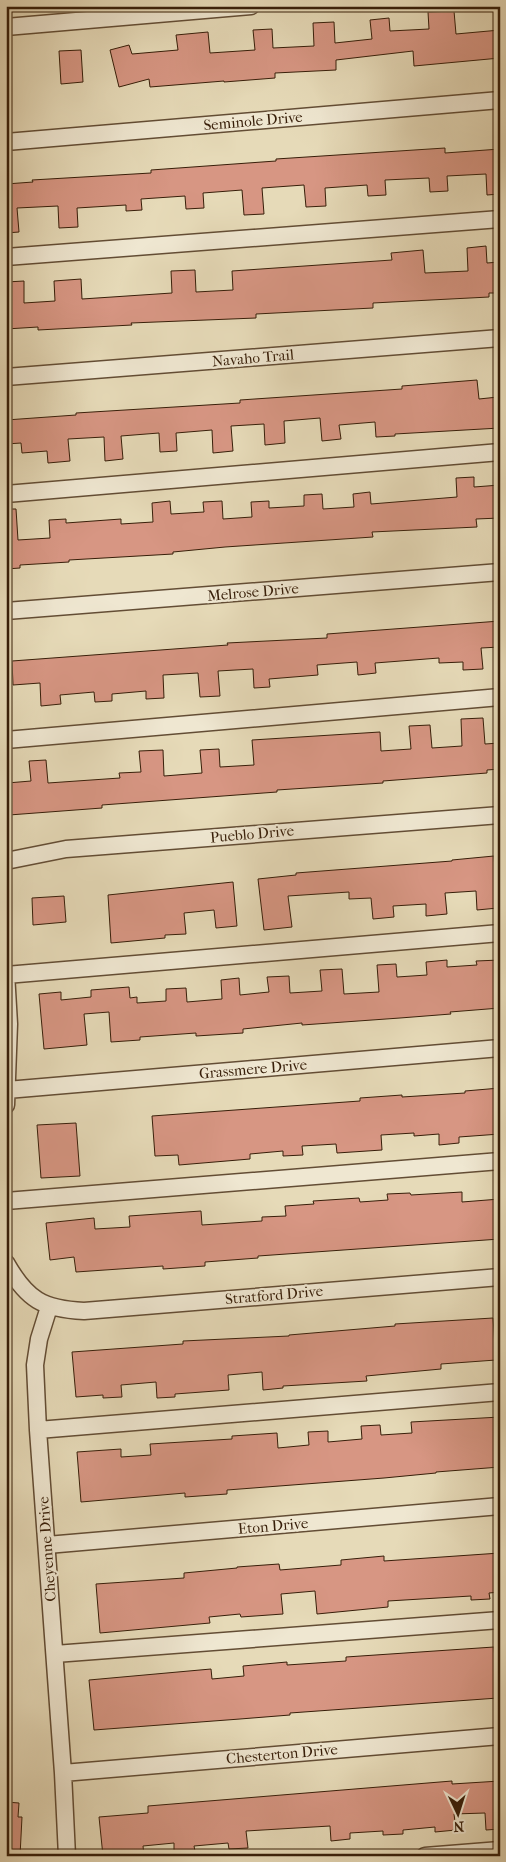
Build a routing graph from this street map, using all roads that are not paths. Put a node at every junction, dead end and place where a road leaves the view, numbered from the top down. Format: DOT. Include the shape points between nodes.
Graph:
graph roads {
  1 [pos="251,6"];
  2 [pos="6,27"];
  3 [pos="500,100"];
  4 [pos="6,142"];
  5 [pos="500,219"];
  6 [pos="6,257"];
  7 [pos="500,338"];
  8 [pos="6,378"];
  9 [pos="500,452"];
  10 [pos="6,494"];
  11 [pos="500,572"];
  12 [pos="6,611"];
  13 [pos="500,697"];
  14 [pos="6,740"];
  15 [pos="500,815"];
  16 [pos="6,861"];
  17 [pos="500,933"];
  18 [pos="6,974"];
  19 [pos="500,1048"];
  20 [pos="7,1097"];
  21 [pos="500,1161"];
  22 [pos="6,1202"];
  23 [pos="6,1263"];
  24 [pos="500,1277"];
  25 [pos="49,1307"];
  26 [pos="500,1392"];
  27 [pos="38,1430"];
  28 [pos="500,1506"];
  29 [pos="46,1545"];
  30 [pos="500,1620"];
  31 [pos="55,1654"];
  32 [pos="500,1736"];
  33 [pos="63,1772"];
  34 [pos="500,1850"];
  35 [pos="67,1856"];
  36 [pos="425,1856"];
  1 -- 2 [label="street"];
  3 -- 4 [label="street, Seminole Drive"];
  5 -- 6 [label="street"];
  7 -- 8 [label="street, Navaho Trail"];
  9 -- 10 [label="street"];
  11 -- 12 [label="street, Melrose Drive"];
  13 -- 14 [label="street"];
  15 -- 16 [label="street, Pueblo Drive" via="66,849"];
  17 -- 18 [label="street"];
  18 -- 20 [label="street" via="9,1024"];
  19 -- 20 [label="street, Grassmere Drive"];
  21 -- 22 [label="street"];
  23 -- 25 [label="street" via="16,1281"];
  24 -- 25 [label="street, Stratford Drive" via="84,1311"];
  25 -- 27 [label="street, Cheyenne Drive" via="35,1365"];
  26 -- 27 [label="street"];
  27 -- 29 [label="street, Cheyenne Drive"];
  28 -- 29 [label="street, Eton Drive"];
  29 -- 31 [label="street, Cheyenne Drive"];
  30 -- 31 [label="street"];
  31 -- 33 [label="street, Cheyenne Drive"];
  32 -- 33 [label="street, Chesterton Drive"];
  33 -- 35 [label="street, Cheyenne Drive"];
  34 -- 36 [label="street"];
}
